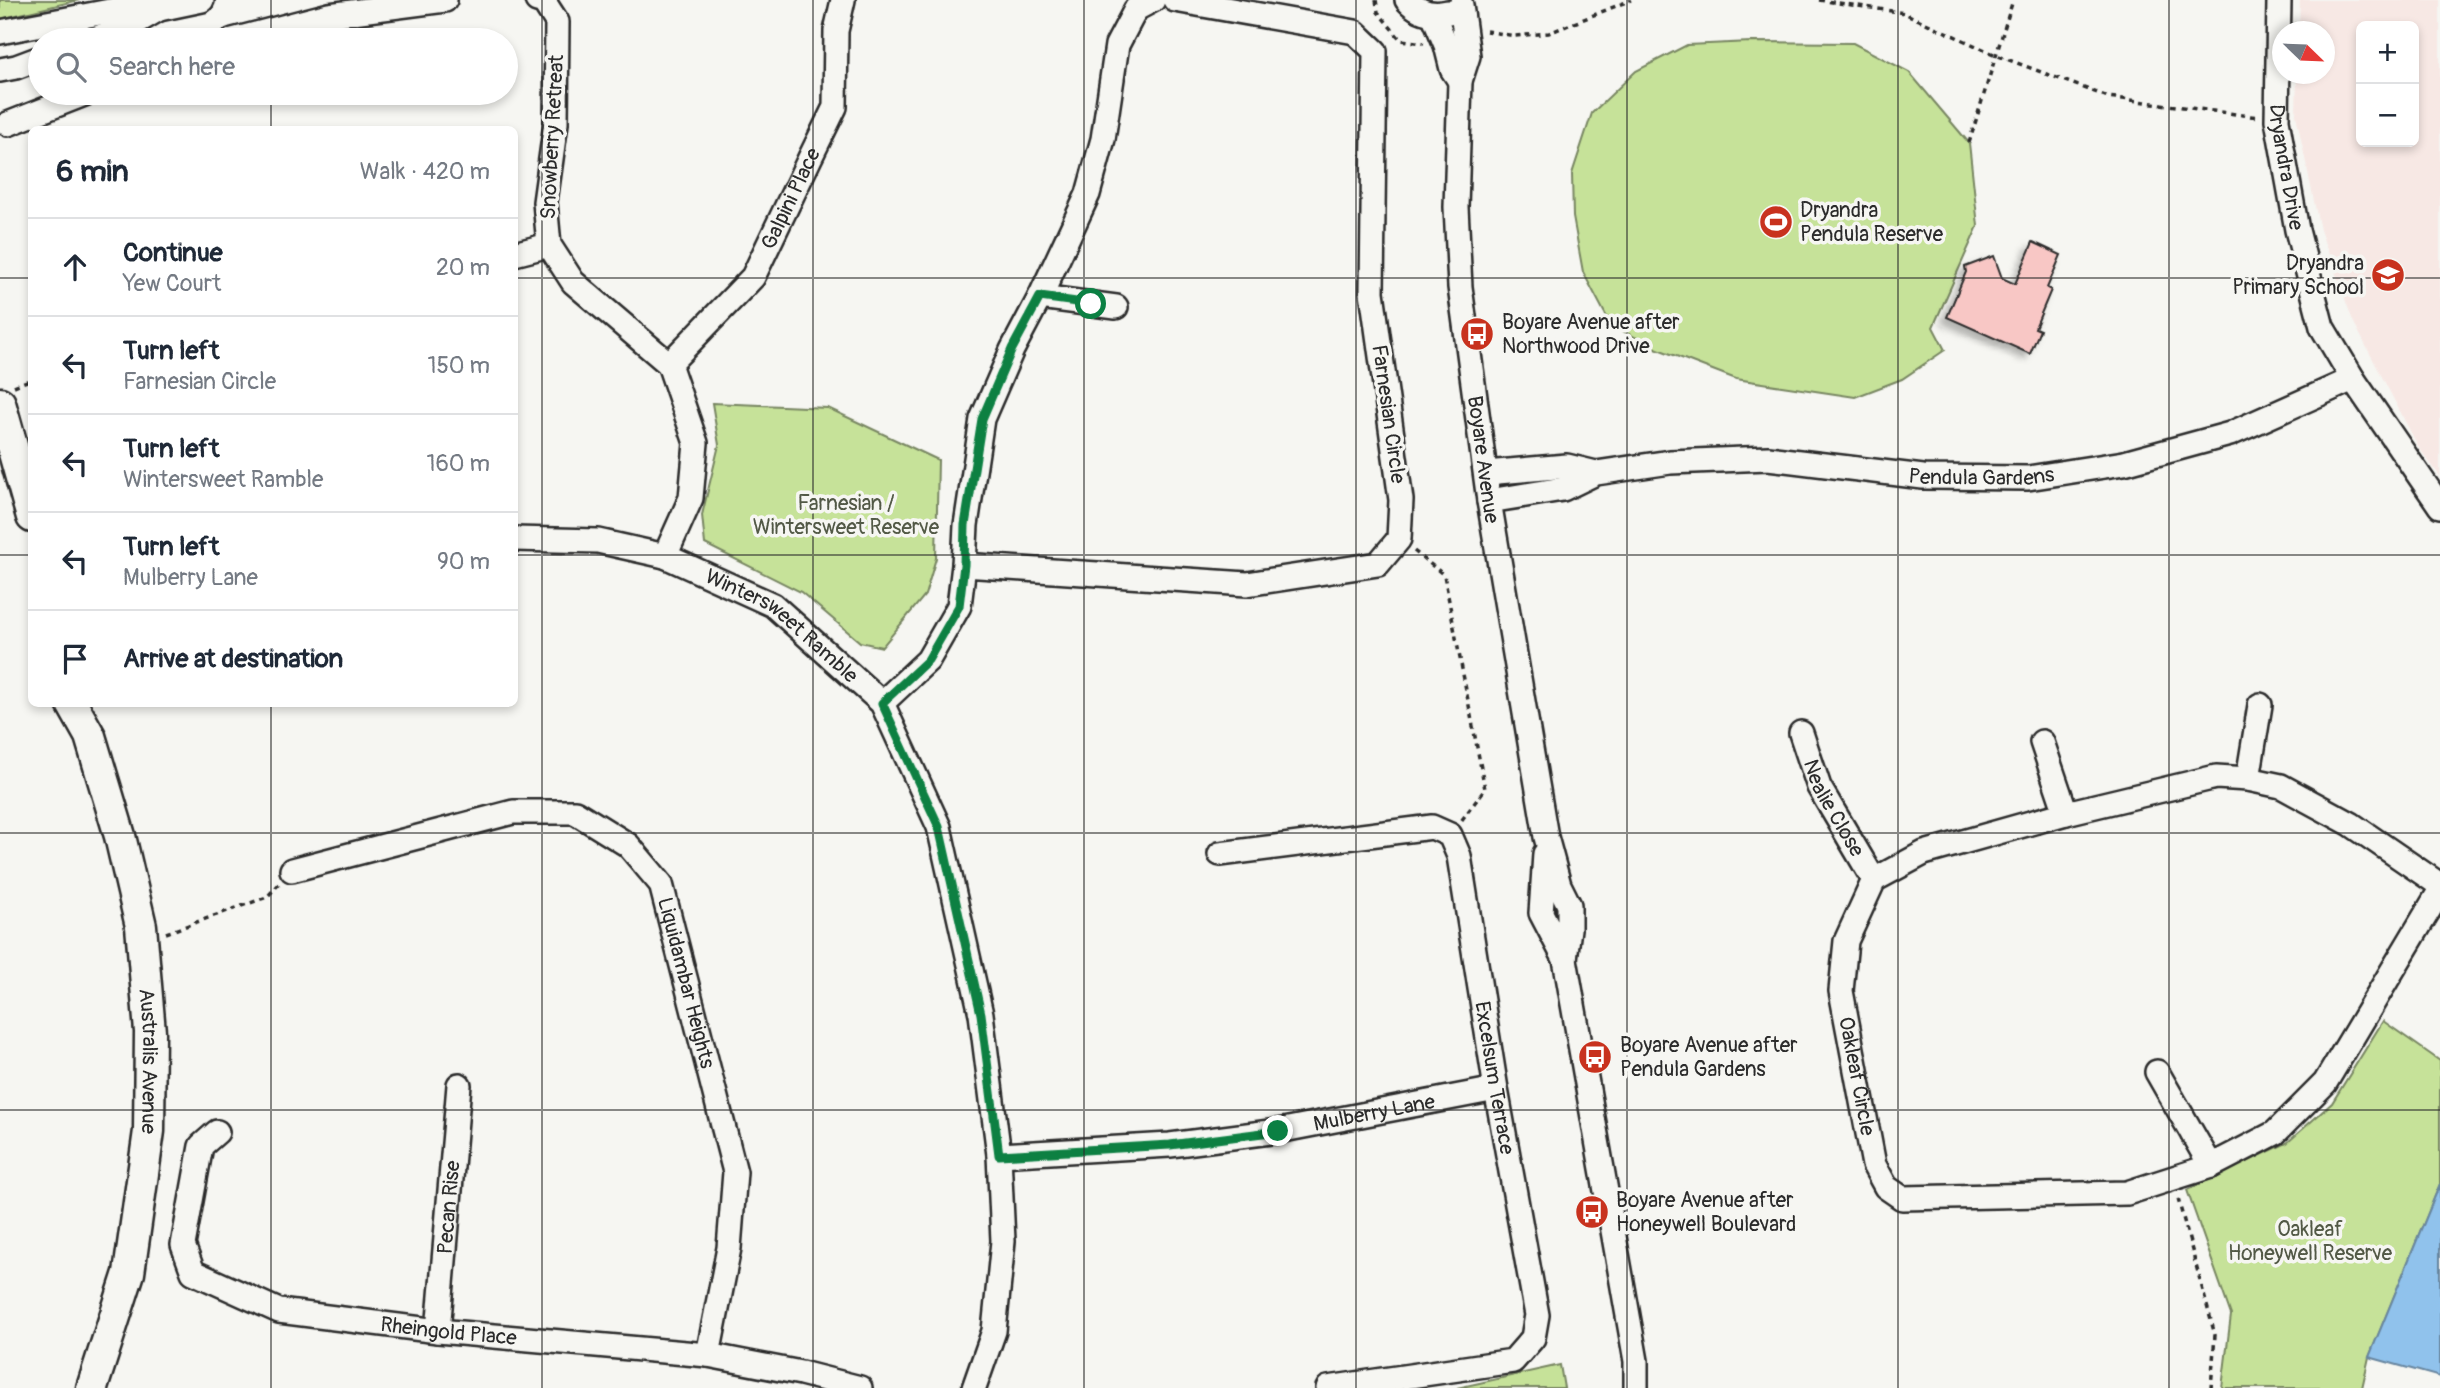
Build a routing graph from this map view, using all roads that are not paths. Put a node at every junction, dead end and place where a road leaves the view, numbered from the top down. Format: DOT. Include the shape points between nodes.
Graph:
graph roads {
  1 [pos="202,0"];
  2 [pos="445,0"];
  3 [pos="537,0"];
  4 [pos="843,0"];
  5 [pos="1153,0"];
  6 [pos="1175,0"];
  7 [pos="1407,0"];
  8 [pos="2279,0"];
  9 [pos="1464,3"];
  10 [pos="159,9"];
  11 [pos="1433,14"];
  12 [pos="122,28"];
  13 [pos="279,28"];
  14 [pos="0,32"];
  15 [pos="28,62"];
  16 [pos="0,70"];
  17 [pos="1460,81"];
  18 [pos="56,105"];
  19 [pos="8,124"];
  20 [pos="548,245"];
  21 [pos="518,253"];
  22 [pos="1040,297"];
  23 [pos="1116,307"];
  24 [pos="669,364"];
  25 [pos="2353,379"];
  26 [pos="0,403"];
  27 [pos="1486,473"];
  28 [pos="1596,473"];
  29 [pos="1489,501"];
  30 [pos="28,503"];
  31 [pos="2440,506"];
  32 [pos="518,539"];
  33 [pos="665,556"];
  34 [pos="964,565"];
  35 [pos="882,703"];
  36 [pos="2260,705"];
  37 [pos="74,707"];
  38 [pos="91,707"];
  39 [pos="1801,733"];
  40 [pos="90,736"];
  41 [pos="2042,742"];
  42 [pos="2248,779"];
  43 [pos="2066,813"];
  44 [pos="1220,854"];
  45 [pos="292,870"];
  46 [pos="1874,880"];
  47 [pos="2440,885"];
  48 [pos="2440,891"];
  49 [pos="2157,1072"];
  50 [pos="459,1085"];
  51 [pos="1496,1089"];
  52 [pos="216,1132"];
  53 [pos="999,1155"];
  54 [pos="2211,1166"];
  55 [pos="438,1331"];
  56 [pos="709,1355"];
  57 [pos="92,1388"];
  58 [pos="860,1388"];
  59 [pos="974,1388"];
  60 [pos="1328,1388"];
  61 [pos="1636,1388"];
  1 -- 10 [label="street"];
  2 -- 13 [label="street" via="329,15"];
  3 -- 20 [label="street, Snowberry Retreat" via="544,2 557,22 556,123 545,202"];
  4 -- 24 [label="street, Galpini Place" via="835,31 835,107 753,277"];
  5 -- 22 [label="street" via="1136,9 1117,45 1103,139 1088,194"];
  6 -- 34 [label="street, Farnesian Circle" via="1355,32 1375,51 1372,292 1401,500 1399,539 1378,564 1247,584"];
  7 -- 11 [label="street"];
  8 -- 25 [label="street, Dryandra Drive" via="2277,120 2297,230 2322,327"];
  9 -- 11 [label="street" via="1452,11"];
  9 -- 17 [label="street, Boyare Avenue" via="1468,56"];
  10 -- 12 [label="street"];
  10 -- 14 [label="street" via="136,6"];
  11 -- 17 [label="street, Boyare Avenue"];
  15 -- 16 [label="street"];
  17 -- 27 [label="street, Boyare Avenue" via="1456,207 1460,287"];
  18 -- 19 [label="street"];
  20 -- 21 [label="street"];
  20 -- 24 [label="street, Snowberry Retreat" via="573,282"];
  22 -- 23 [label="street"];
  22 -- 34 [label="street" via="982,419 965,525"];
  24 -- 33 [label="street" via="696,443 691,498"];
  25 -- 28 [label="street, Pendula Gardens" via="2231,434 2124,463 2028,478 1923,477 1768,458 1670,461"];
  25 -- 31 [label="street, Dryandra Drive"];
  26 -- 30 [label="main road"];
  27 -- 28 [label="street, Pendula Gardens" via="1567,466"];
  27 -- 29 [label="street, Boyare Avenue"];
  28 -- 29 [label="street, Pendula Gardens" via="1563,489"];
  29 -- 61 [label="street, Boyare Avenue" via="1546,837 1541,913 1564,959 1636,1362"];
  32 -- 33 [label="street, Wintersweet Ramble" via="598,541"];
  33 -- 35 [label="street, Wintersweet Ramble" via="773,606"];
  34 -- 35 [label="street" via="959,606 928,660"];
  35 -- 53 [label="street, Wintersweet Ramble" via="939,827 981,1014"];
  36 -- 42 [label="street"];
  37 -- 40 [label="main road, Australis Avenue"];
  38 -- 40 [label="main road, Australis Avenue"];
  39 -- 46 [label="street, Nealie Close" via="1819,787"];
  40 -- 57 [label="main road, Australis Avenue" via="141,926 150,1032 149,1131 129,1273"];
  41 -- 43 [label="street"];
  42 -- 43 [label="street" via="2216,777"];
  42 -- 47 [label="street" via="2281,786 2351,824"];
  43 -- 46 [label="street" via="1924,853"];
  44 -- 51 [label="street, Excelsum Terrace" via="1432,827 1450,835 1459,856"];
  45 -- 56 [label="street, Liquidambar Heights" via="513,812 575,812 628,845 661,884 734,1172 729,1248"];
  46 -- 54 [label="street, Oakleaf Circle" via="1846,941 1841,991 1874,1164 1886,1187 1902,1198 2127,1193"];
  48 -- 54 [label="street, Oakleaf Circle" via="2325,1083 2275,1133"];
  49 -- 54 [label="street"];
  50 -- 55 [label="street, Pecan Rise"];
  51 -- 53 [label="street, Mulberry Lane" via="1278,1131 1170,1145"];
  51 -- 60 [label="street, Excelsum Terrace" via="1537,1315 1533,1338 1513,1360"];
  52 -- 55 [label="street, Rheingold Place" via="201,1146 183,1245 193,1272 279,1311"];
  53 -- 59 [label="street, Wintersweet Ramble" via="1003,1241 994,1331"];
  55 -- 56 [label="street, Rheingold Place"];
  56 -- 58 [label="street, Rheingold Place"];
}
